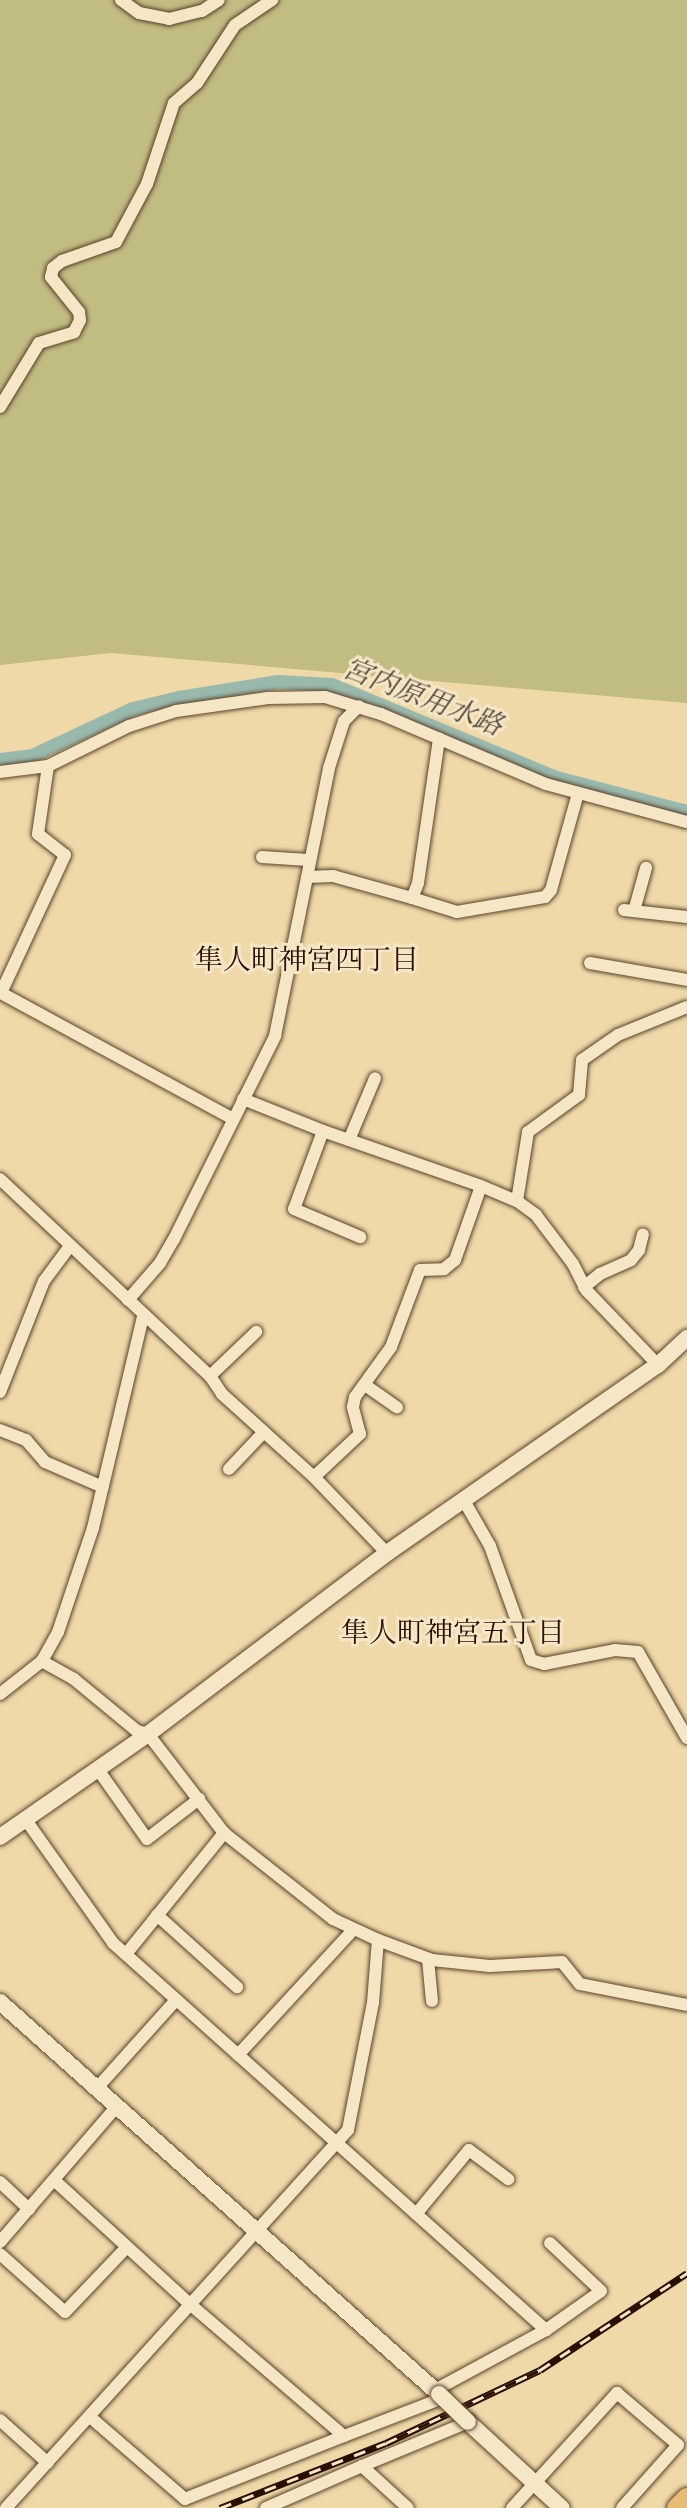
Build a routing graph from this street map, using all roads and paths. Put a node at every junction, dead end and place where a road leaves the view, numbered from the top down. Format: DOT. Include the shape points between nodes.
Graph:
graph roads {
  1 [pos="121,0"];
  2 [pos="219,0"];
  3 [pos="272,0"];
  4 [pos="0,407"];
  5 [pos="359,706"];
  6 [pos="439,739"];
  7 [pos="48,766"];
  8 [pos="0,772"];
  9 [pos="578,793"];
  10 [pos="687,822"];
  11 [pos="262,857"];
  12 [pos="308,860"];
  13 [pos="646,868"];
  14 [pos="307,877"];
  15 [pos="412,898"];
  16 [pos="687,917"];
  17 [pos="590,963"];
  18 [pos="687,980"];
  19 [pos="687,1007"];
  20 [pos="375,1078"];
  21 [pos="243,1099"];
  22 [pos="233,1119"];
  23 [pos="323,1131"];
  24 [pos="349,1140"];
  25 [pos="0,1179"];
  26 [pos="481,1186"];
  27 [pos="517,1201"];
  28 [pos="643,1234"];
  29 [pos="360,1237"];
  30 [pos="70,1246"];
  31 [pos="584,1287"];
  32 [pos="128,1300"];
  33 [pos="143,1316"];
  34 [pos="256,1332"];
  35 [pos="687,1338"];
  36 [pos="658,1365"];
  37 [pos="210,1376"];
  38 [pos="365,1385"];
  39 [pos="0,1392"];
  40 [pos="397,1407"];
  41 [pos="0,1430"];
  42 [pos="264,1432"];
  43 [pos="229,1469"];
  44 [pos="314,1477"];
  45 [pos="103,1487"];
  46 [pos="463,1499"];
  47 [pos="387,1553"];
  48 [pos="42,1661"];
  49 [pos="0,1694"];
  50 [pos="148,1734"];
  51 [pos="687,1738"];
  52 [pos="99,1771"];
  53 [pos="199,1799"];
  54 [pos="26,1820"];
  55 [pos="224,1833"];
  56 [pos="0,1837"];
  57 [pos="157,1915"];
  58 [pos="353,1930"];
  59 [pos="378,1940"];
  60 [pos="126,1954"];
  61 [pos="428,1959"];
  62 [pos="237,1987"];
  63 [pos="176,2000"];
  64 [pos="432,2001"];
  65 [pos="0,2002"];
  66 [pos="687,2005"];
  67 [pos="238,2055"];
  68 [pos="97,2088"];
  69 [pos="117,2106"];
  70 [pos="336,2144"];
  71 [pos="508,2179"];
  72 [pos="54,2180"];
  73 [pos="0,2182"];
  74 [pos="29,2209"];
  75 [pos="416,2214"];
  76 [pos="257,2231"];
  77 [pos="0,2242"];
  78 [pos="550,2243"];
  79 [pos="127,2247"];
  80 [pos="0,2254"];
  81 [pos="191,2305"];
  82 [pos="546,2330"];
  83 [pos="439,2394"];
  84 [pos="90,2417"];
  85 [pos="0,2420"];
  86 [pos="468,2422"];
  87 [pos="344,2436"];
  88 [pos="48,2463"];
  89 [pos="362,2466"];
  90 [pos="535,2484"];
  91 [pos="687,2498"];
  92 [pos="6,2508"];
  93 [pos="266,2508"];
  94 [pos="408,2508"];
  95 [pos="512,2508"];
  96 [pos="562,2508"];
  97 [pos="622,2508"];
  98 [pos="677,2508"];
  1 -- 2 [label="street" via="139,13 169,19 202,11"];
  3 -- 4 [label="street" via="235,25 197,83 174,103 147,184 116,242 53,268 51,277 80,320 74,332 39,343"];
  5 -- 6 [label="street"];
  5 -- 7 [label="street" via="325,697 289,696 176,711 129,726"];
  5 -- 12 [label="street" via="339,733"];
  6 -- 9 [label="street"];
  6 -- 15 [label="street"];
  7 -- 8 [label="street"];
  7 -- 22 [label="street" via="38,834 65,855 1,993"];
  9 -- 10 [label="street"];
  9 -- 15 [label="street" via="545,897 457,912"];
  11 -- 12 [label="street"];
  12 -- 14 [label="street"];
  13 -- 16 [label="street" via="629,910"];
  14 -- 15 [label="street" via="333,876"];
  14 -- 21 [label="street" via="275,1036"];
  17 -- 18 [label="street"];
  19 -- 27 [label="street" via="618,1035 582,1060 579,1095 526,1135"];
  20 -- 24 [label="street"];
  21 -- 22 [label="street"];
  21 -- 23 [label="street"];
  22 -- 32 [label="street" via="174,1239"];
  23 -- 24 [label="street"];
  23 -- 29 [label="street" via="294,1209"];
  24 -- 26 [label="street"];
  25 -- 30 [label="street"];
  26 -- 27 [label="street"];
  26 -- 38 [label="street" via="455,1260 444,1269 420,1270 391,1347"];
  27 -- 31 [label="street" via="549,1231"];
  28 -- 31 [label="street" via="631,1260"];
  30 -- 32 [label="street"];
  30 -- 39 [label="street" via="38,1294"];
  31 -- 36 [label="street"];
  32 -- 33 [label="street"];
  33 -- 37 [label="street"];
  33 -- 45 [label="street"];
  34 -- 37 [label="street"];
  35 -- 36 [label="street"];
  36 -- 46 [label="street"];
  37 -- 42 [label="street"];
  38 -- 40 [label="street"];
  38 -- 44 [label="street" via="353,1407 360,1434"];
  41 -- 45 [label="street" via="26,1440 45,1462"];
  42 -- 43 [label="street"];
  42 -- 44 [label="street"];
  44 -- 47 [label="street"];
  45 -- 48 [label="street" via="58,1632"];
  46 -- 47 [label="street"];
  46 -- 51 [label="street" via="490,1546 531,1660 544,1664 615,1650 638,1652"];
  47 -- 50 [label="street"];
  48 -- 49 [label="street"];
  48 -- 50 [label="street"];
  50 -- 52 [label="street"];
  50 -- 53 [label="street"];
  52 -- 53 [label="street" via="147,1839"];
  52 -- 54 [label="street"];
  53 -- 55 [label="street"];
  54 -- 56 [label="street"];
  54 -- 60 [label="street"];
  55 -- 57 [label="street"];
  55 -- 58 [label="street"];
  57 -- 60 [label="street"];
  57 -- 62 [label="street"];
  58 -- 59 [label="street"];
  58 -- 67 [label="street"];
  59 -- 61 [label="street"];
  59 -- 70 [label="street" via="373,2003 348,2130"];
  60 -- 63 [label="street"];
  61 -- 64 [label="street"];
  61 -- 66 [label="street" via="490,1966 562,1962 580,1984"];
  63 -- 67 [label="street"];
  63 -- 68 [label="street"];
  65 -- 68 [label="street"];
  67 -- 70 [label="street"];
  68 -- 69 [label="street"];
  69 -- 72 [label="street"];
  69 -- 76 [label="street"];
  70 -- 75 [label="street"];
  70 -- 76 [label="street"];
  71 -- 75 [label="street" via="469,2150"];
  72 -- 74 [label="street"];
  72 -- 79 [label="street"];
  73 -- 74 [label="street"];
  74 -- 77 [label="street"];
  75 -- 82 [label="street"];
  76 -- 81 [label="street"];
  76 -- 83 [label="street"];
  78 -- 82 [label="street" via="601,2291"];
  79 -- 80 [label="street" via="65,2312"];
  79 -- 81 [label="street"];
  81 -- 84 [label="street"];
  81 -- 87 [label="street"];
  82 -- 83 [label="street"];
  83 -- 86 [label="street, bridge"];
  83 -- 87 [label="street"];
  84 -- 87 [label="street" via="185,2499"];
  84 -- 88 [label="street"];
  85 -- 88 [label="street"];
  86 -- 89 [label="street"];
  86 -- 90 [label="street"];
  88 -- 92 [label="street"];
  89 -- 93 [label="street"];
  89 -- 94 [label="street"];
  90 -- 95 [label="street"];
  90 -- 96 [label="street"];
  90 -- 97 [label="street" via="617,2393 678,2445"];
  91 -- 98 [label="highway"];
}
